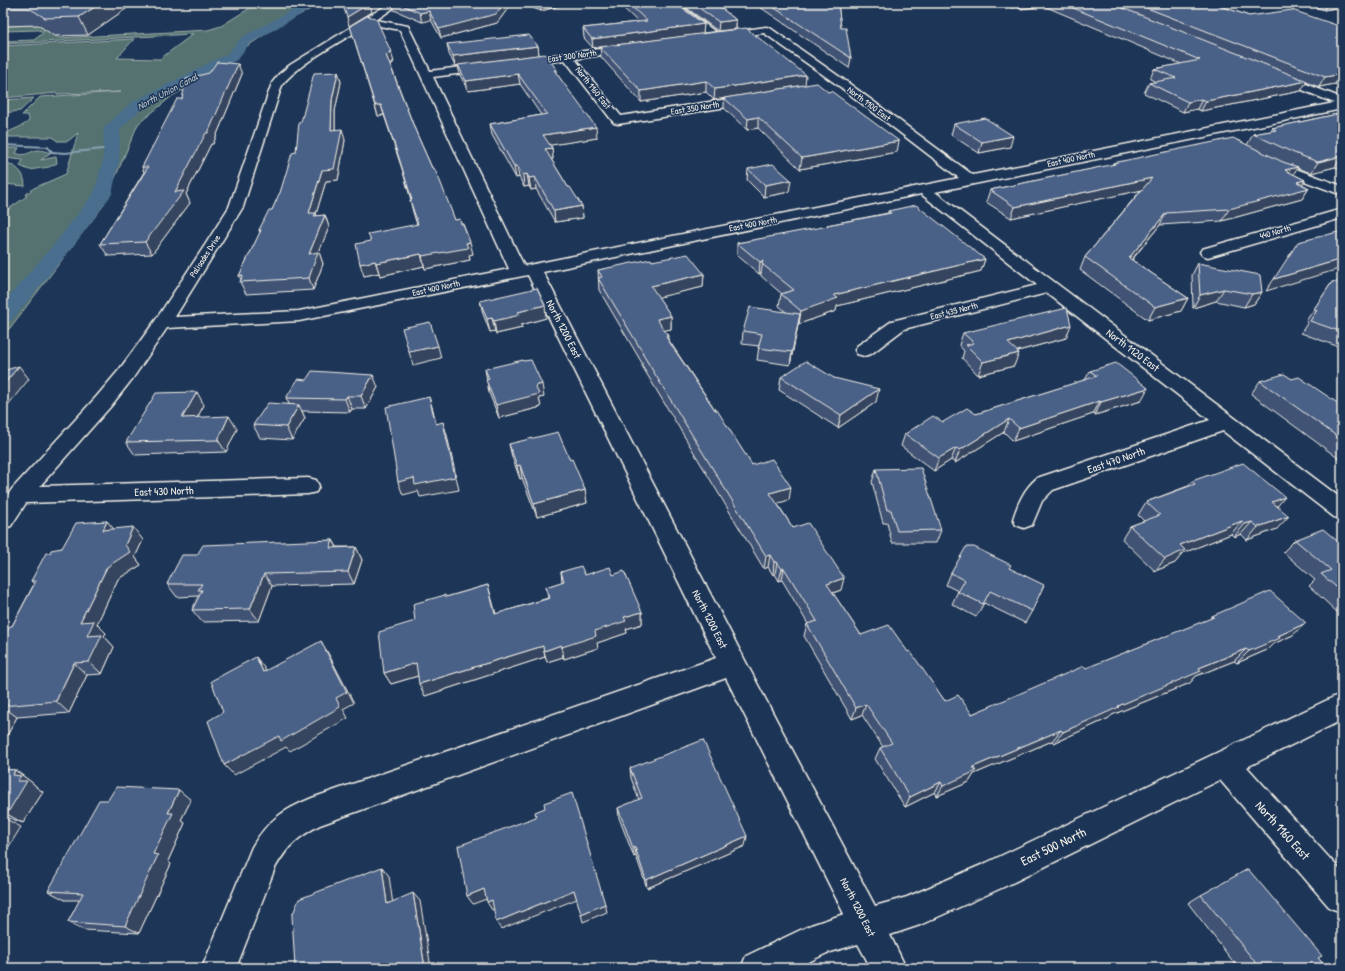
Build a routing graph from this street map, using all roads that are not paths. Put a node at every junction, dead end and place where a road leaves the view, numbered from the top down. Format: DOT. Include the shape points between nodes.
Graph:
graph roads {
  1 [pos="396,3"];
  2 [pos="672,3"];
  3 [pos="368,21"];
  4 [pos="716,37"];
  5 [pos="701,39"];
  6 [pos="638,47"];
  7 [pos="568,57"];
  8 [pos="1264,70"];
  9 [pos="426,75"];
  10 [pos="843,84"];
  11 [pos="829,87"];
  12 [pos="767,96"];
  13 [pos="1342,102"];
  14 [pos="1342,105"];
  15 [pos="618,120"];
  16 [pos="1205,132"];
  17 [pos="1223,141"];
  18 [pos="1257,158"];
  19 [pos="970,180"];
  20 [pos="924,190"];
  21 [pos="1342,191"];
  22 [pos="1342,213"];
  23 [pos="1208,252"];
  24 [pos="526,270"];
  25 [pos="1050,287"];
  26 [pos="162,323"];
  27 [pos="864,350"];
  28 [pos="1227,422"];
  29 [pos="308,486"];
  30 [pos="20,495"];
  31 [pos="1342,511"];
  32 [pos="1024,519"];
  33 [pos="3,520"];
  34 [pos="733,664"];
  35 [pos="1342,706"];
  36 [pos="1224,763"];
  37 [pos="1342,896"];
  38 [pos="867,924"];
  39 [pos="219,968"];
  40 [pos="758,968"];
  41 [pos="889,968"];
  1 -- 3 [label="street, Palisades Drive"];
  2 -- 4 [label="street"];
  3 -- 9 [label="street, North 1200 East" via="404,28"];
  3 -- 26 [label="street, Palisades Drive" via="294,67 276,85 236,207"];
  4 -- 5 [label="street"];
  4 -- 10 [label="street, North 1100 East" via="766,30"];
  6 -- 7 [label="street, East 300 North"];
  7 -- 9 [label="street, East 300 North"];
  7 -- 15 [label="street, North 1160 East"];
  8 -- 13 [label="street"];
  9 -- 24 [label="street, North 1200 East"];
  10 -- 11 [label="street"];
  10 -- 19 [label="street, North 1100 East"];
  12 -- 15 [label="street, East 350 North"];
  14 -- 16 [label="street, East 400 North"];
  16 -- 17 [label="street"];
  16 -- 19 [label="street, East 400 North"];
  18 -- 21 [label="street"];
  19 -- 20 [label="street, East 400 North"];
  20 -- 24 [label="street, East 400 North"];
  20 -- 25 [label="street, North 1120 East"];
  22 -- 23 [label="street, 440 North"];
  24 -- 26 [label="street, East 400 North" via="299,316"];
  24 -- 34 [label="street, North 1200 East"];
  25 -- 27 [label="street, East 435 North" via="898,325"];
  25 -- 28 [label="street, North 1120 East"];
  26 -- 30 [label="street, Palisades Drive" via="104,401"];
  28 -- 31 [label="street, North 1120 East"];
  28 -- 32 [label="street, East 470 North" via="1044,484 1031,497"];
  29 -- 30 [label="street, East 430 North"];
  30 -- 33 [label="street, Palisades Drive"];
  34 -- 38 [label="street, North 1200 East"];
  34 -- 39 [label="street" via="312,813 287,827 272,843 263,858"];
  35 -- 36 [label="street, East 500 North"];
  36 -- 37 [label="street, North 1160 East"];
  36 -- 38 [label="street, East 500 North" via="997,874 908,913"];
  38 -- 40 [label="street, East 500 North" via="823,937"];
  38 -- 41 [label="street, North 1200 East"];
}
